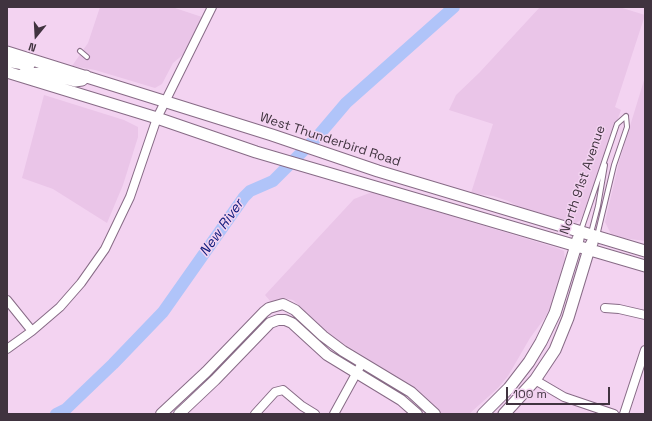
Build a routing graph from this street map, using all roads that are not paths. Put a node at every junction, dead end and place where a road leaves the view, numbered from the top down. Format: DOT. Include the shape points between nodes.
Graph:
graph roads {
  1 [pos="211,7"];
  2 [pos="80,51"];
  3 [pos="7,52"];
  4 [pos="87,57"];
  5 [pos="7,61"];
  6 [pos="46,64"];
  7 [pos="11,74"];
  8 [pos="86,76"];
  9 [pos="165,101"];
  10 [pos="156,118"];
  11 [pos="606,157"];
  12 [pos="589,234"];
  13 [pos="576,245"];
  14 [pos="589,249"];
  15 [pos="645,250"];
  16 [pos="645,266"];
  17 [pos="7,300"];
  18 [pos="605,308"];
  19 [pos="645,315"];
  20 [pos="32,330"];
  21 [pos="541,342"];
  22 [pos="7,349"];
  23 [pos="645,350"];
  24 [pos="362,363"];
  25 [pos="356,373"];
  26 [pos="535,380"];
  27 [pos="161,414"];
  28 [pos="179,414"];
  29 [pos="255,414"];
  30 [pos="315,414"];
  31 [pos="334,414"];
  32 [pos="417,414"];
  33 [pos="435,414"];
  34 [pos="483,414"];
  35 [pos="504,414"];
  36 [pos="614,414"];
  37 [pos="624,414"];
  1 -- 9 [label="street"];
  2 -- 4 [label="lane"];
  3 -- 6 [label="main road, West Thunderbird Road"];
  5 -- 6 [label="main road" via="30,65"];
  6 -- 8 [label="main road, West Thunderbird Road"];
  7 -- 8 [label="main road" via="44,73 75,82"];
  7 -- 10 [label="main road"];
  8 -- 9 [label="main road, West Thunderbird Road"];
  9 -- 10 [label="street"];
  9 -- 12 [label="main road, West Thunderbird Road" via="360,165"];
  10 -- 13 [label="main road" via="256,152"];
  10 -- 20 [label="street" via="130,197 109,243 74,293"];
  11 -- 12 [label="lane, North 91st Avenue"];
  11 -- 12 [label="lane" via="598,206"];
  11 -- 12 [label="lane, North 91st Avenue" via="617,124 626,116 627,127"];
  12 -- 13 [label="main road, North 91st Avenue"];
  12 -- 14 [label="main road, North 91st Avenue"];
  12 -- 15 [label="main road, West Thunderbird Road"];
  13 -- 14 [label="main road"];
  13 -- 21 [label="main road, North 91st Avenue" via="555,313"];
  14 -- 16 [label="main road"];
  14 -- 26 [label="main road, North 91st Avenue" via="565,327 555,350"];
  17 -- 20 [label="street"];
  18 -- 19 [label="street"];
  20 -- 22 [label="street"];
  21 -- 26 [label="main road" via="534,369"];
  21 -- 34 [label="main road, North 91st Avenue" via="510,388"];
  23 -- 37 [label="street"];
  24 -- 25 [label="street"];
  24 -- 27 [label="street" via="323,336 295,310 279,304 264,312"];
  24 -- 33 [label="street" via="406,389"];
  25 -- 28 [label="street" via="317,347 292,323 278,320 270,323"];
  25 -- 31 [label="street"];
  25 -- 32 [label="street" via="401,400"];
  26 -- 35 [label="main road, North 91st Avenue"];
  26 -- 36 [label="street" via="564,397"];
  29 -- 30 [label="street" via="275,392 283,390"];
}
